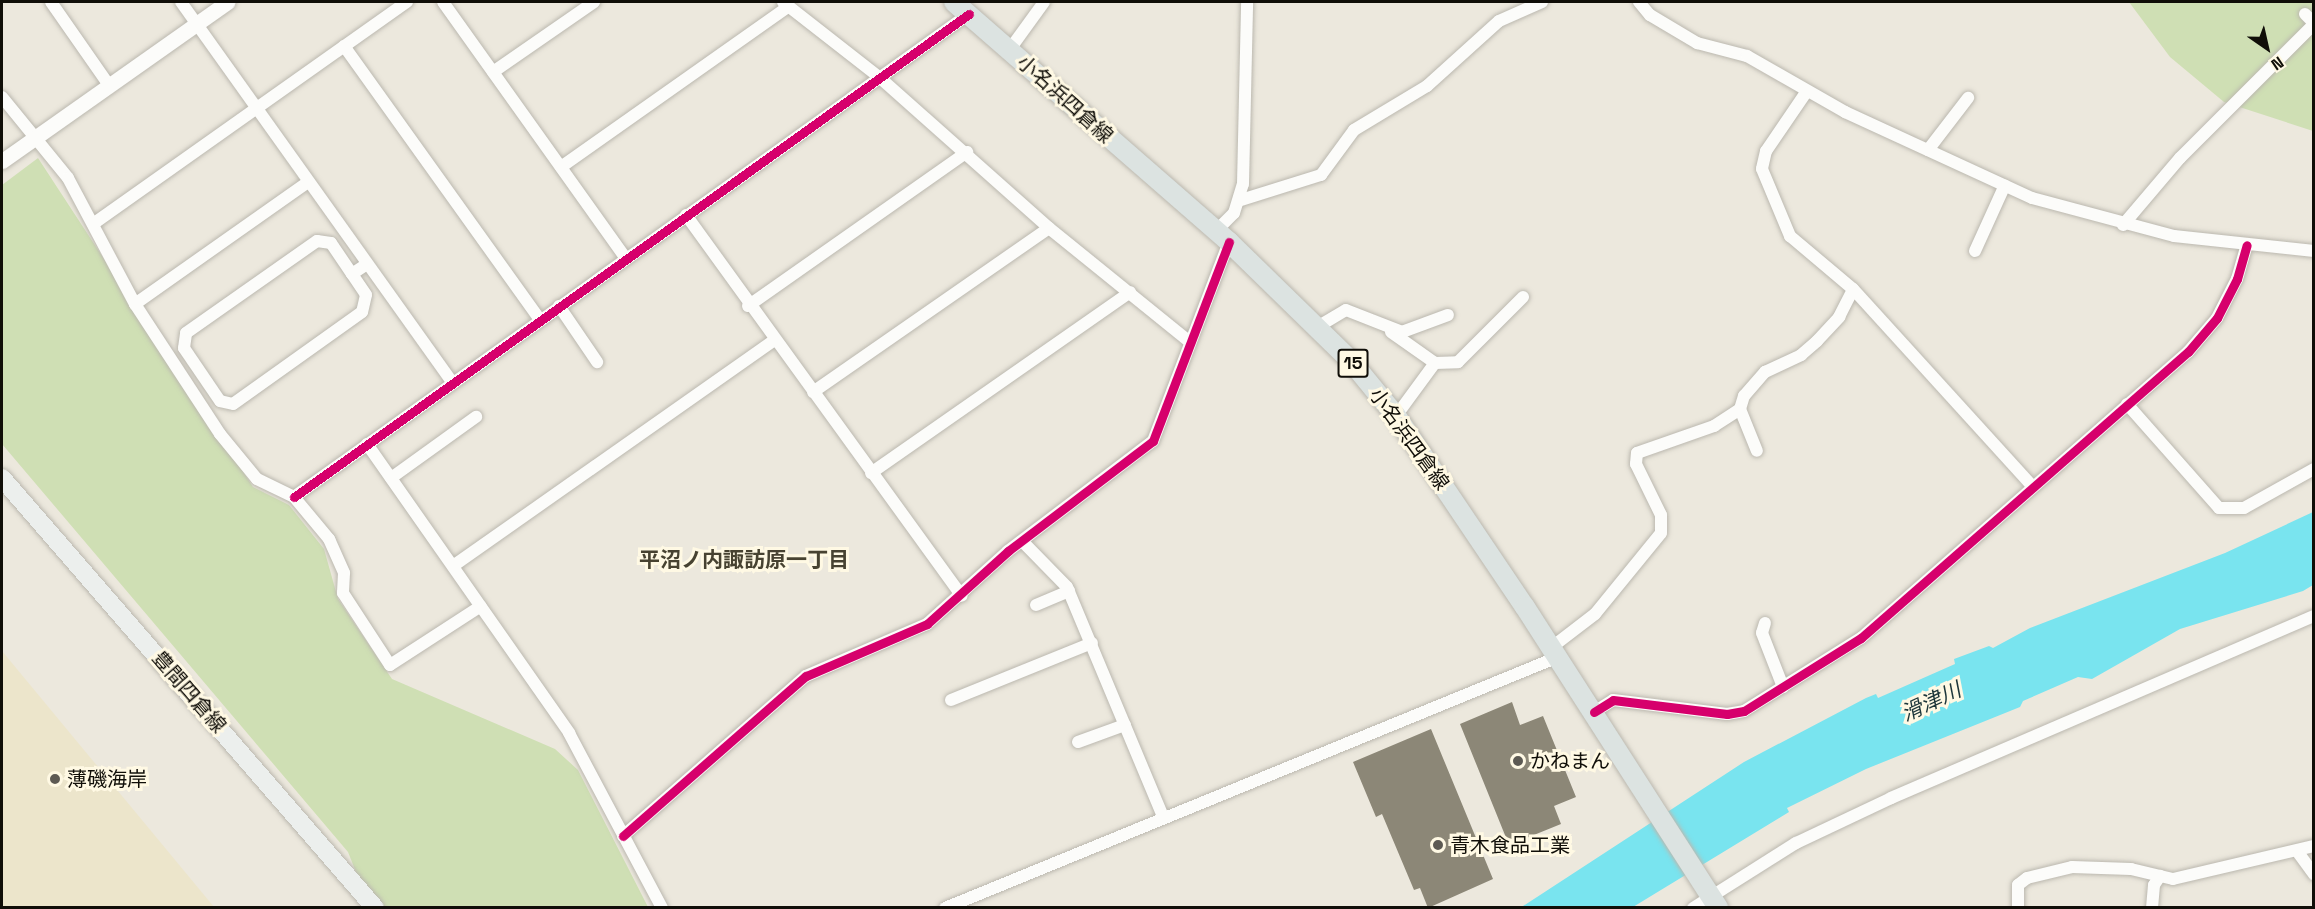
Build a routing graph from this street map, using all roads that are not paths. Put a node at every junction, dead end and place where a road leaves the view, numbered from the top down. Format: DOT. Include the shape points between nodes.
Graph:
graph roads {
  1 [pos="51,2"];
  2 [pos="181,2"];
  3 [pos="227,2"];
  4 [pos="407,2"];
  5 [pos="443,2"];
  6 [pos="594,2"];
  7 [pos="1044,2"];
  8 [pos="1247,2"];
  9 [pos="1542,2"];
  10 [pos="1639,2"];
  11 [pos="786,4"];
  12 [pos="962,8"];
  13 [pos="2311,20"];
  14 [pos="196,23"];
  15 [pos="344,46"];
  16 [pos="1010,49"];
  17 [pos="493,72"];
  18 [pos="879,77"];
  19 [pos="109,85"];
  20 [pos="1807,91"];
  21 [pos="2,97"];
  22 [pos="1968,98"];
  23 [pos="256,108"];
  24 [pos="33,138"];
  25 [pos="1928,150"];
  26 [pos="967,152"];
  27 [pos="2,160"];
  28 [pos="561,167"];
  29 [pos="308,182"];
  30 [pos="2005,185"];
  31 [pos="1241,200"];
  32 [pos="686,215"];
  33 [pos="93,224"];
  34 [pos="2123,225"];
  35 [pos="1049,228"];
  36 [pos="1223,236"];
  37 [pos="2247,246"];
  38 [pos="1975,251"];
  39 [pos="2313,251"];
  40 [pos="626,259"];
  41 [pos="367,264"];
  42 [pos="352,274"];
  43 [pos="1853,289"];
  44 [pos="1130,292"];
  45 [pos="1523,297"];
  46 [pos="135,304"];
  47 [pos="559,306"];
  48 [pos="748,306"];
  49 [pos="1448,315"];
  50 [pos="540,321"];
  51 [pos="1319,326"];
  52 [pos="1390,332"];
  53 [pos="773,341"];
  54 [pos="1190,342"];
  55 [pos="597,362"];
  56 [pos="1435,363"];
  57 [pos="453,383"];
  58 [pos="813,392"];
  59 [pos="2127,404"];
  60 [pos="1740,409"];
  61 [pos="1396,416"];
  62 [pos="476,417"];
  63 [pos="367,444"];
  64 [pos="1757,451"];
  65 [pos="2313,469"];
  66 [pos="871,473"];
  67 [pos="2,478"];
  68 [pos="391,478"];
  69 [pos="2032,486"];
  70 [pos="294,497"];
  71 [pos="1023,541"];
  72 [pos="453,566"];
  73 [pos="1069,591"];
  74 [pos="962,596"];
  75 [pos="1036,605"];
  76 [pos="481,606"];
  77 [pos="2313,616"];
  78 [pos="1765,623"];
  79 [pos="1092,643"];
  80 [pos="1555,652"];
  81 [pos="1783,687"];
  82 [pos="951,700"];
  83 [pos="1594,712"];
  84 [pos="1125,724"];
  85 [pos="1078,742"];
  86 [pos="1163,817"];
  87 [pos="623,836"];
  88 [pos="2313,846"];
  89 [pos="2297,851"];
  90 [pos="2313,874"];
  91 [pos="2160,876"];
  92 [pos="1710,896"];
  93 [pos="375,908"];
  94 [pos="662,908"];
  95 [pos="945,908"];
  96 [pos="1693,908"];
  97 [pos="2018,908"];
  98 [pos="2152,908"];
  1 -- 19 [label="street"];
  2 -- 14 [label="street"];
  3 -- 14 [label="street"];
  4 -- 15 [label="street"];
  5 -- 17 [label="street"];
  6 -- 17 [label="street"];
  7 -- 16 [label="street"];
  8 -- 31 [label="street"];
  9 -- 31 [label="street" via="1499,21 1427,86 1354,130 1321,175"];
  10 -- 20 [label="street" via="1650,15 1697,43 1747,56"];
  11 -- 18 [label="street"];
  11 -- 28 [label="street"];
  12 -- 16 [label="main road, 小名浜四倉線 / 15"];
  12 -- 18 [label="street"];
  13 -- 34 [label="street" via="2180,158"];
  14 -- 19 [label="street"];
  14 -- 23 [label="street"];
  15 -- 23 [label="street"];
  15 -- 50 [label="street"];
  16 -- 36 [label="main road, 小名浜四倉線 / 15"];
  17 -- 28 [label="street"];
  18 -- 26 [label="street"];
  18 -- 32 [label="street"];
  19 -- 24 [label="street"];
  20 -- 25 [label="street"];
  20 -- 43 [label="street" via="1766,151 1762,169 1790,236"];
  21 -- 24 [label="street"];
  22 -- 25 [label="street"];
  23 -- 29 [label="street"];
  23 -- 33 [label="street"];
  24 -- 27 [label="street"];
  24 -- 33 [label="street" via="68,178"];
  25 -- 30 [label="street"];
  26 -- 35 [label="street"];
  26 -- 48 [label="street"];
  28 -- 40 [label="street"];
  29 -- 41 [label="street"];
  29 -- 46 [label="street"];
  30 -- 34 [label="street"];
  30 -- 38 [label="street"];
  31 -- 36 [label="street"];
  32 -- 40 [label="street"];
  32 -- 48 [label="street"];
  33 -- 46 [label="street"];
  34 -- 37 [label="street"];
  35 -- 44 [label="street"];
  35 -- 58 [label="street"];
  36 -- 51 [label="main road, 小名浜四倉線 / 15"];
  36 -- 54 [label="street"];
  37 -- 39 [label="street"];
  37 -- 59 [label="street" via="2217,318 2188,352"];
  40 -- 47 [label="street"];
  41 -- 42 [label="street"];
  41 -- 57 [label="street"];
  42 -- 42 [label="street" via="331,243 317,241 186,333 184,348 220,401 233,404 362,312 366,295"];
  43 -- 60 [label="street" via="1839,317 1801,356 1765,372 1744,396"];
  43 -- 69 [label="street"];
  44 -- 54 [label="street"];
  44 -- 66 [label="street"];
  45 -- 56 [label="street" via="1458,362"];
  46 -- 70 [label="street" via="220,434 257,479"];
  47 -- 50 [label="street"];
  47 -- 55 [label="street"];
  48 -- 53 [label="street"];
  49 -- 52 [label="street" via="1423,327"];
  50 -- 57 [label="street"];
  51 -- 52 [label="street" via="1346,310"];
  51 -- 61 [label="main road, 小名浜四倉線 / 15"];
  52 -- 56 [label="street"];
  53 -- 58 [label="street"];
  53 -- 72 [label="street"];
  54 -- 71 [label="street" via="1153,441"];
  56 -- 61 [label="street"];
  57 -- 63 [label="street"];
  58 -- 66 [label="street"];
  59 -- 65 [label="street" via="2219,508 2244,508"];
  59 -- 69 [label="street"];
  60 -- 64 [label="street"];
  60 -- 80 [label="street" via="1714,426 1637,453 1636,465 1661,515 1661,533 1595,614"];
  61 -- 80 [label="main road, 小名浜四倉線 / 15"];
  62 -- 68 [label="street"];
  63 -- 68 [label="street"];
  63 -- 70 [label="street"];
  66 -- 74 [label="street"];
  67 -- 93 [label="main road, 豊間四倉線"];
  68 -- 72 [label="street"];
  69 -- 81 [label="street" via="1861,639"];
  70 -- 76 [label="street" via="330,539 344,573 343,593 390,665"];
  71 -- 73 [label="street"];
  71 -- 74 [label="street"];
  72 -- 76 [label="street"];
  73 -- 75 [label="street"];
  73 -- 79 [label="street"];
  74 -- 87 [label="street" via="927,624 806,676"];
  76 -- 87 [label="street" via="569,733"];
  77 -- 92 [label="street" via="1891,798 1796,843"];
  78 -- 81 [label="street" via="1762,633"];
  79 -- 82 [label="street"];
  79 -- 84 [label="street"];
  80 -- 83 [label="main road, 小名浜四倉線 / 15"];
  80 -- 86 [label="street"];
  81 -- 83 [label="street" via="1744,711 1727,714 1613,700"];
  83 -- 92 [label="main road, 小名浜四倉線 / 15"];
  84 -- 85 [label="street"];
  84 -- 86 [label="street"];
  86 -- 95 [label="street"];
  87 -- 94 [label="street"];
  88 -- 89 [label="street"];
  89 -- 90 [label="street"];
  89 -- 91 [label="street" via="2173,879"];
  91 -- 97 [label="street" via="2131,869 2072,867 2027,878 2018,885"];
  91 -- 98 [label="street" via="2154,885"];
  92 -- 96 [label="street"];
}
